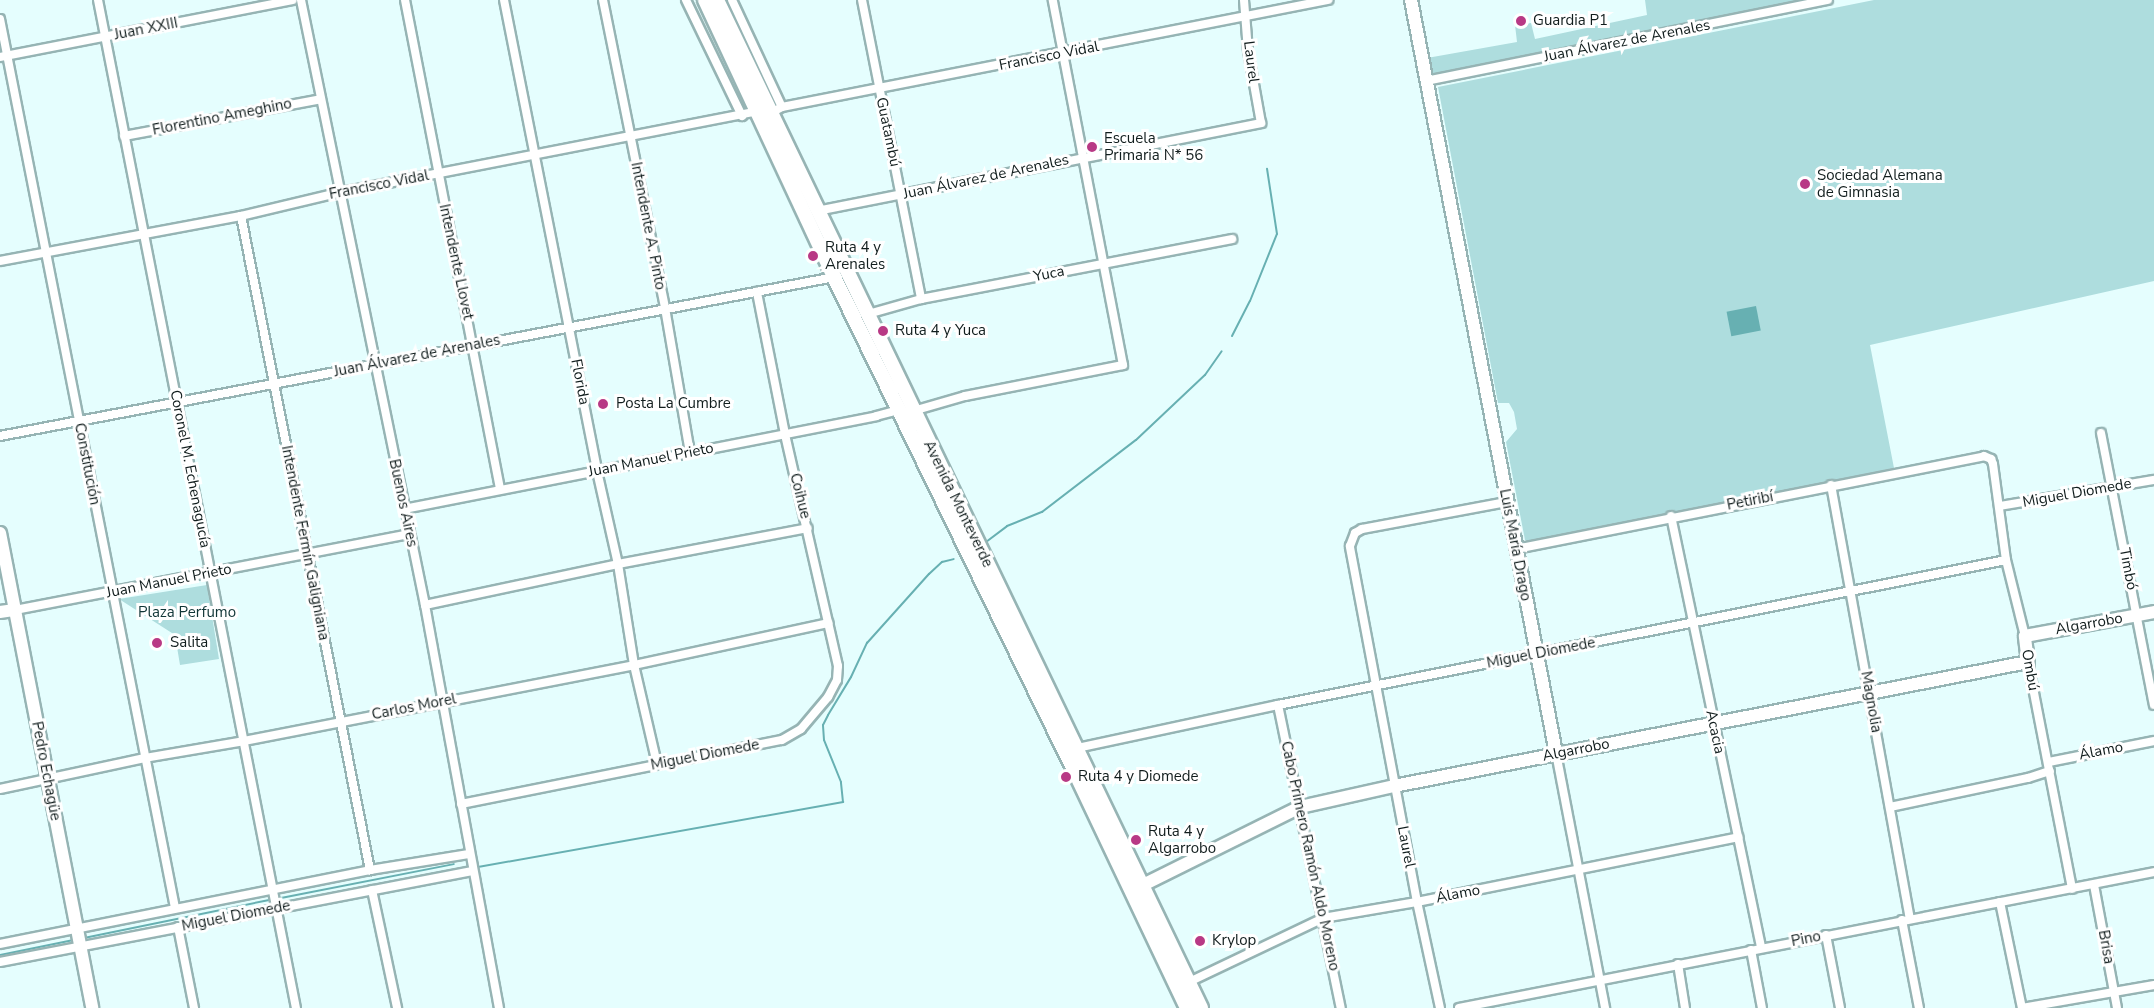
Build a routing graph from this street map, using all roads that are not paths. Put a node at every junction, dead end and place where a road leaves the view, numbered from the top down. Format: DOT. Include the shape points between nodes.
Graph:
graph roads {
  1 [pos="98,0"];
  2 [pos="292,0"];
  3 [pos="301,0"];
  4 [pos="405,0"];
  5 [pos="504,0"];
  6 [pos="603,0"];
  7 [pos="686,0"];
  8 [pos="705,0"];
  9 [pos="717,0"];
  10 [pos="732,0"];
  11 [pos="862,0"];
  12 [pos="1053,0"];
  13 [pos="1244,0"];
  14 [pos="1328,0"];
  15 [pos="1411,0"];
  16 [pos="1828,0"];
  17 [pos="1247,17"];
  18 [pos="0,19"];
  19 [pos="105,37"];
  20 [pos="1063,53"];
  21 [pos="4,57"];
  22 [pos="1426,81"];
  23 [pos="879,87"];
  24 [pos="321,99"];
  25 [pos="771,110"];
  26 [pos="742,116"];
  27 [pos="1260,123"];
  28 [pos="124,136"];
  29 [pos="630,137"];
  30 [pos="534,155"];
  31 [pos="1083,157"];
  32 [pos="437,174"];
  33 [pos="342,192"];
  34 [pos="901,194"];
  35 [pos="817,211"];
  36 [pos="241,216"];
  37 [pos="142,232"];
  38 [pos="1232,239"];
  39 [pos="46,252"];
  40 [pos="0,261"];
  41 [pos="1104,264"];
  42 [pos="834,277"];
  43 [pos="757,292"];
  44 [pos="921,299"];
  45 [pos="665,308"];
  46 [pos="868,314"];
  47 [pos="569,327"];
  48 [pos="473,345"];
  49 [pos="374,365"];
  50 [pos="274,383"];
  51 [pos="178,402"];
  52 [pos="899,410"];
  53 [pos="913,411"];
  54 [pos="78,421"];
  55 [pos="2101,433"];
  56 [pos="785,434"];
  57 [pos="0,436"];
  58 [pos="690,452"];
  59 [pos="1984,456"];
  60 [pos="597,471"];
  61 [pos="2154,480"];
  62 [pos="1831,485"];
  63 [pos="2112,487"];
  64 [pos="500,489"];
  65 [pos="1506,501"];
  66 [pos="2000,506"];
  67 [pos="404,509"];
  68 [pos="1671,516"];
  69 [pos="808,528"];
  70 [pos="0,533"];
  71 [pos="409,534"];
  72 [pos="1516,549"];
  73 [pos="308,555"];
  74 [pos="2006,560"];
  75 [pos="618,564"];
  76 [pos="210,573"];
  77 [pos="1850,591"];
  78 [pos="113,593"];
  79 [pos="425,605"];
  80 [pos="15,610"];
  81 [pos="0,612"];
  82 [pos="2154,612"];
  83 [pos="2136,615"];
  84 [pos="1693,621"];
  85 [pos="829,623"];
  86 [pos="2025,636"];
  87 [pos="1536,654"];
  88 [pos="2028,662"];
  89 [pos="634,665"];
  90 [pos="1376,685"];
  91 [pos="1870,693"];
  92 [pos="828,698"];
  93 [pos="442,701"];
  94 [pos="1278,705"];
  95 [pos="2154,705"];
  96 [pos="340,722"];
  97 [pos="1713,725"];
  98 [pos="243,741"];
  99 [pos="2154,741"];
  100 [pos="1077,748"];
  101 [pos="1556,753"];
  102 [pos="145,758"];
  103 [pos="657,764"];
  104 [pos="2050,766"];
  105 [pos="48,780"];
  106 [pos="1394,786"];
  107 [pos="0,789"];
  108 [pos="461,804"];
  109 [pos="1300,807"];
  110 [pos="1890,807"];
  111 [pos="1738,837"];
  112 [pos="469,854"];
  113 [pos="1580,869"];
  114 [pos="370,870"];
  115 [pos="472,871"];
  116 [pos="2154,872"];
  117 [pos="2094,885"];
  118 [pos="1141,886"];
  119 [pos="2072,889"];
  120 [pos="272,890"];
  121 [pos="372,890"];
  122 [pos="1417,902"];
  123 [pos="2000,902"];
  124 [pos="176,908"];
  125 [pos="277,909"];
  126 [pos="1323,918"];
  127 [pos="1906,919"];
  128 [pos="178,927"];
  129 [pos="76,929"];
  130 [pos="1826,935"];
  131 [pos="0,944"];
  132 [pos="80,946"];
  133 [pos="1761,947"];
  134 [pos="1751,950"];
  135 [pos="0,962"];
  136 [pos="1677,964"];
  137 [pos="1600,979"];
  138 [pos="1189,982"];
  139 [pos="2154,985"];
  140 [pos="2114,992"];
  141 [pos="92,1008"];
  142 [pos="194,1008"];
  143 [pos="296,1008"];
  144 [pos="397,1008"];
  145 [pos="499,1008"];
  146 [pos="1187,1008"];
  147 [pos="1201,1008"];
  148 [pos="1341,1008"];
  149 [pos="1440,1008"];
  150 [pos="1459,1008"];
  151 [pos="1605,1008"];
  152 [pos="1685,1008"];
  153 [pos="1762,1008"];
  154 [pos="1840,1008"];
  155 [pos="1919,1008"];
  156 [pos="2022,1008"];
  157 [pos="2117,1008"];
  1 -- 19 [label="street, Coronel M. Echenagucía"];
  2 -- 19 [label="street, Juan XXIII"];
  3 -- 24 [label="street, Buenos Aires"];
  4 -- 32 [label="street, Intendente Llovet"];
  5 -- 30 [label="street, Florida"];
  6 -- 29 [label="street, Intendente A. Pinto"];
  7 -- 26 [label="street"];
  8 -- 25 [label="main road, Avenida Monteverde"];
  9 -- 25 [label="main road, Avenida Monteverde"];
  10 -- 25 [label="street"];
  11 -- 23 [label="street, Guatambú"];
  12 -- 20 [label="street"];
  13 -- 17 [label="street, Laurel"];
  14 -- 17 [label="street, Francisco Vidal"];
  15 -- 22 [label="street, Luis María Drago"];
  16 -- 22 [label="street, Juan Álvarez de Arenales"];
  17 -- 20 [label="street, Francisco Vidal"];
  17 -- 27 [label="street, Laurel" via="1248,51"];
  18 -- 21 [label="street, Constitución"];
  19 -- 21 [label="street, Juan XXIII"];
  19 -- 28 [label="street, Coronel M. Echenagucía"];
  20 -- 23 [label="street, Francisco Vidal"];
  20 -- 31 [label="street"];
  21 -- 39 [label="street, Constitución"];
  22 -- 65 [label="street, Luis María Drago"];
  23 -- 25 [label="street, Francisco Vidal"];
  23 -- 34 [label="street, Guatambú"];
  24 -- 28 [label="street, Florentino Ameghino"];
  24 -- 33 [label="street, Buenos Aires"];
  25 -- 26 [label="street, Francisco Vidal"];
  25 -- 35 [label="main road, Avenida Monteverde"];
  25 -- 42 [label="main road, Avenida Monteverde"];
  26 -- 29 [label="street, Francisco Vidal"];
  27 -- 31 [label="street, Juan Álvarez de Arenales"];
  28 -- 37 [label="street, Coronel M. Echenagucía"];
  29 -- 30 [label="street, Francisco Vidal"];
  29 -- 45 [label="street, Intendente A. Pinto"];
  30 -- 32 [label="street, Francisco Vidal"];
  30 -- 47 [label="street, Florida"];
  31 -- 34 [label="street, Juan Álvarez de Arenales"];
  31 -- 41 [label="street"];
  32 -- 33 [label="street, Francisco Vidal"];
  32 -- 48 [label="street, Intendente Llovet"];
  33 -- 36 [label="street, Francisco Vidal"];
  33 -- 49 [label="street, Buenos Aires"];
  34 -- 35 [label="street, Juan Álvarez de Arenales"];
  34 -- 44 [label="street, Guatambú"];
  35 -- 46 [label="main road, Avenida Monteverde"];
  36 -- 37 [label="street, Francisco Vidal"];
  36 -- 50 [label="street, Intendente Fermín Galigniana"];
  37 -- 39 [label="street, Francisco Vidal"];
  37 -- 51 [label="street, Coronel M. Echenagucía"];
  38 -- 41 [label="street, Yuca"];
  39 -- 40 [label="street, Francisco Vidal"];
  39 -- 54 [label="street, Constitución"];
  41 -- 44 [label="street, Yuca"];
  41 -- 53 [label="street" via="1123,364 964,396"];
  42 -- 43 [label="street, Juan Álvarez de Arenales"];
  42 -- 52 [label="main road, Avenida Monteverde"];
  43 -- 45 [label="street, Juan Álvarez de Arenales"];
  43 -- 56 [label="street, Coihue"];
  44 -- 46 [label="street, Yuca"];
  45 -- 47 [label="street, Juan Álvarez de Arenales"];
  45 -- 58 [label="street, Intendente A. Pinto"];
  46 -- 53 [label="main road, Avenida Monteverde"];
  47 -- 48 [label="street, Juan Álvarez de Arenales"];
  47 -- 60 [label="street, Florida"];
  48 -- 49 [label="street, Juan Álvarez de Arenales"];
  48 -- 64 [label="street, Intendente Llovet"];
  49 -- 50 [label="street, Juan Álvarez de Arenales"];
  49 -- 67 [label="street, Buenos Aires"];
  50 -- 51 [label="street, Juan Álvarez de Arenales"];
  50 -- 73 [label="street, Intendente Fermín Galigniana"];
  51 -- 54 [label="street, Juan Álvarez de Arenales"];
  51 -- 76 [label="street, Coronel M. Echenagucía"];
  52 -- 56 [label="street, Juan Manuel Prieto"];
  52 -- 146 [label="main road, Avenida Monteverde"];
  53 -- 100 [label="main road, Avenida Monteverde"];
  54 -- 57 [label="street, Juan Álvarez de Arenales"];
  54 -- 78 [label="street, Constitución"];
  55 -- 63 [label="street, Timbó"];
  56 -- 58 [label="street, Juan Manuel Prieto"];
  56 -- 69 [label="street, Coihue"];
  58 -- 60 [label="street, Juan Manuel Prieto"];
  59 -- 62 [label="street, Petiribí"];
  59 -- 66 [label="street, Ombú" via="1993,464"];
  60 -- 64 [label="street, Juan Manuel Prieto"];
  60 -- 75 [label="street, Florida"];
  61 -- 63 [label="street, Miguel Diomede"];
  62 -- 68 [label="street, Petiribí"];
  62 -- 77 [label="street, Magnolia"];
  63 -- 66 [label="street, Miguel Diomede"];
  63 -- 83 [label="street, Timbó"];
  64 -- 67 [label="street, Juan Manuel Prieto"];
  65 -- 72 [label="street, Luis María Drago"];
  65 -- 90 [label="street, Laurel" via="1362,529 1355,534 1350,546"];
  66 -- 74 [label="street, Ombú"];
  67 -- 71 [label="street, Buenos Aires"];
  68 -- 72 [label="street, Petiribí"];
  68 -- 84 [label="street, Acacia"];
  69 -- 75 [label="street"];
  69 -- 85 [label="street, Coihue"];
  70 -- 80 [label="street, Pedro Echagüe"];
  71 -- 73 [label="street, Juan Manuel Prieto"];
  71 -- 79 [label="street, Buenos Aires"];
  72 -- 87 [label="street, Luis María Drago"];
  73 -- 76 [label="street, Juan Manuel Prieto"];
  73 -- 96 [label="street, Intendente Fermín Galigniana"];
  74 -- 77 [label="street, Miguel Diomede"];
  74 -- 86 [label="street, Ombú"];
  75 -- 79 [label="street"];
  75 -- 89 [label="street, Florida"];
  76 -- 78 [label="street, Juan Manuel Prieto"];
  76 -- 98 [label="street, Coronel M. Echenagucía"];
  77 -- 84 [label="street, Miguel Diomede"];
  77 -- 91 [label="street, Magnolia"];
  78 -- 80 [label="street, Juan Manuel Prieto"];
  78 -- 102 [label="street, Constitución"];
  79 -- 93 [label="street, Buenos Aires"];
  80 -- 81 [label="street, Juan Manuel Prieto"];
  80 -- 105 [label="street, Pedro Echagüe"];
  82 -- 83 [label="street, Algarrobo"];
  83 -- 86 [label="street, Algarrobo"];
  83 -- 95 [label="street, Timbó"];
  84 -- 87 [label="street, Miguel Diomede"];
  84 -- 97 [label="street, Acacia"];
  85 -- 89 [label="street, Carlos Morel"];
  85 -- 92 [label="street, Coihue" via="838,666 837,680"];
  86 -- 88 [label="street, Ombú"];
  87 -- 90 [label="street, Miguel Diomede"];
  87 -- 101 [label="street, Luis María Drago"];
  88 -- 91 [label="street, Algarrobo"];
  88 -- 104 [label="street, Ombú"];
  89 -- 93 [label="street, Carlos Morel"];
  89 -- 103 [label="street, Florida"];
  90 -- 94 [label="street, Miguel Diomede"];
  90 -- 106 [label="street, Laurel"];
  91 -- 97 [label="street, Algarrobo"];
  91 -- 110 [label="street, Magnolia"];
  92 -- 103 [label="street, Miguel Diomede" via="789,738"];
  93 -- 96 [label="street, Carlos Morel"];
  93 -- 108 [label="street, Buenos Aires"];
  94 -- 100 [label="street, Miguel Diomede"];
  94 -- 109 [label="street, Cabo Primero Ramón Aldo Moreno"];
  96 -- 98 [label="street, Carlos Morel"];
  96 -- 114 [label="street, Intendente Fermín Galigniana"];
  97 -- 101 [label="street, Algarrobo"];
  97 -- 111 [label="street, Acacia"];
  98 -- 102 [label="street, Carlos Morel"];
  98 -- 120 [label="street, Coronel M. Echenagucía"];
  99 -- 104 [label="street, Álamo"];
  100 -- 118 [label="main road, Avenida Monteverde"];
  101 -- 106 [label="street, Algarrobo"];
  101 -- 113 [label="street, Luis María Drago"];
  102 -- 105 [label="street, Carlos Morel"];
  102 -- 124 [label="street, Constitución"];
  103 -- 108 [label="street, Miguel Diomede"];
  104 -- 110 [label="street, Álamo" via="2028,778"];
  104 -- 119 [label="street, Ombú"];
  105 -- 107 [label="street, Carlos Morel"];
  105 -- 129 [label="street, Pedro Echagüe"];
  106 -- 109 [label="street, Algarrobo"];
  106 -- 122 [label="street, Laurel"];
  108 -- 112 [label="street, Buenos Aires"];
  109 -- 118 [label="street, Algarrobo"];
  109 -- 126 [label="street, Cabo Primero Ramón Aldo Moreno"];
  110 -- 127 [label="street, Magnolia"];
  111 -- 113 [label="street, Álamo"];
  111 -- 133 [label="street, Acacia"];
  112 -- 114 [label="street, Miguel Diomede"];
  112 -- 115 [label="street, Buenos Aires"];
  113 -- 122 [label="street, Álamo"];
  113 -- 137 [label="street, Luis María Drago"];
  114 -- 120 [label="street, Miguel Diomede"];
  115 -- 121 [label="street, Miguel Diomede"];
  115 -- 145 [label="street, Buenos Aires"];
  116 -- 117 [label="street, Pino"];
  117 -- 119 [label="street, Pino"];
  117 -- 140 [label="street, Brisa"];
  118 -- 138 [label="main road, Avenida Monteverde"];
  119 -- 123 [label="street, Pino"];
  120 -- 124 [label="street, Miguel Diomede"];
  120 -- 125 [label="street, Coronel M. Echenagucía"];
  121 -- 125 [label="street, Miguel Diomede"];
  121 -- 144 [label="street"];
  122 -- 126 [label="street, Álamo"];
  122 -- 149 [label="street, Laurel"];
  123 -- 127 [label="street, Pino"];
  123 -- 156 [label="street"];
  124 -- 129 [label="street, Miguel Diomede"];
  125 -- 128 [label="street, Miguel Diomede"];
  125 -- 143 [label="street, Coronel M. Echenagucía"];
  126 -- 138 [label="street, Álamo"];
  126 -- 148 [label="street, Cabo Primero Ramón Aldo Moreno"];
  127 -- 130 [label="street, Pino"];
  127 -- 155 [label="street, Magnolia"];
  128 -- 132 [label="street, Miguel Diomede"];
  128 -- 142 [label="street"];
  129 -- 131 [label="street, Miguel Diomede"];
  129 -- 132 [label="street, Pedro Echagüe"];
  130 -- 133 [label="street, Pino"];
  130 -- 154 [label="street"];
  132 -- 135 [label="street, Miguel Diomede"];
  132 -- 141 [label="street, Pedro Echagüe"];
  133 -- 134 [label="street, Pino"];
  134 -- 136 [label="street, Pino"];
  134 -- 153 [label="street"];
  136 -- 137 [label="street, Pino"];
  136 -- 152 [label="street"];
  137 -- 150 [label="street, Pino"];
  137 -- 151 [label="street, Luis María Drago"];
  138 -- 147 [label="main road, Avenida Monteverde"];
  139 -- 140 [label="street"];
  140 -- 156 [label="street"];
  140 -- 157 [label="street, Brisa"];
}
